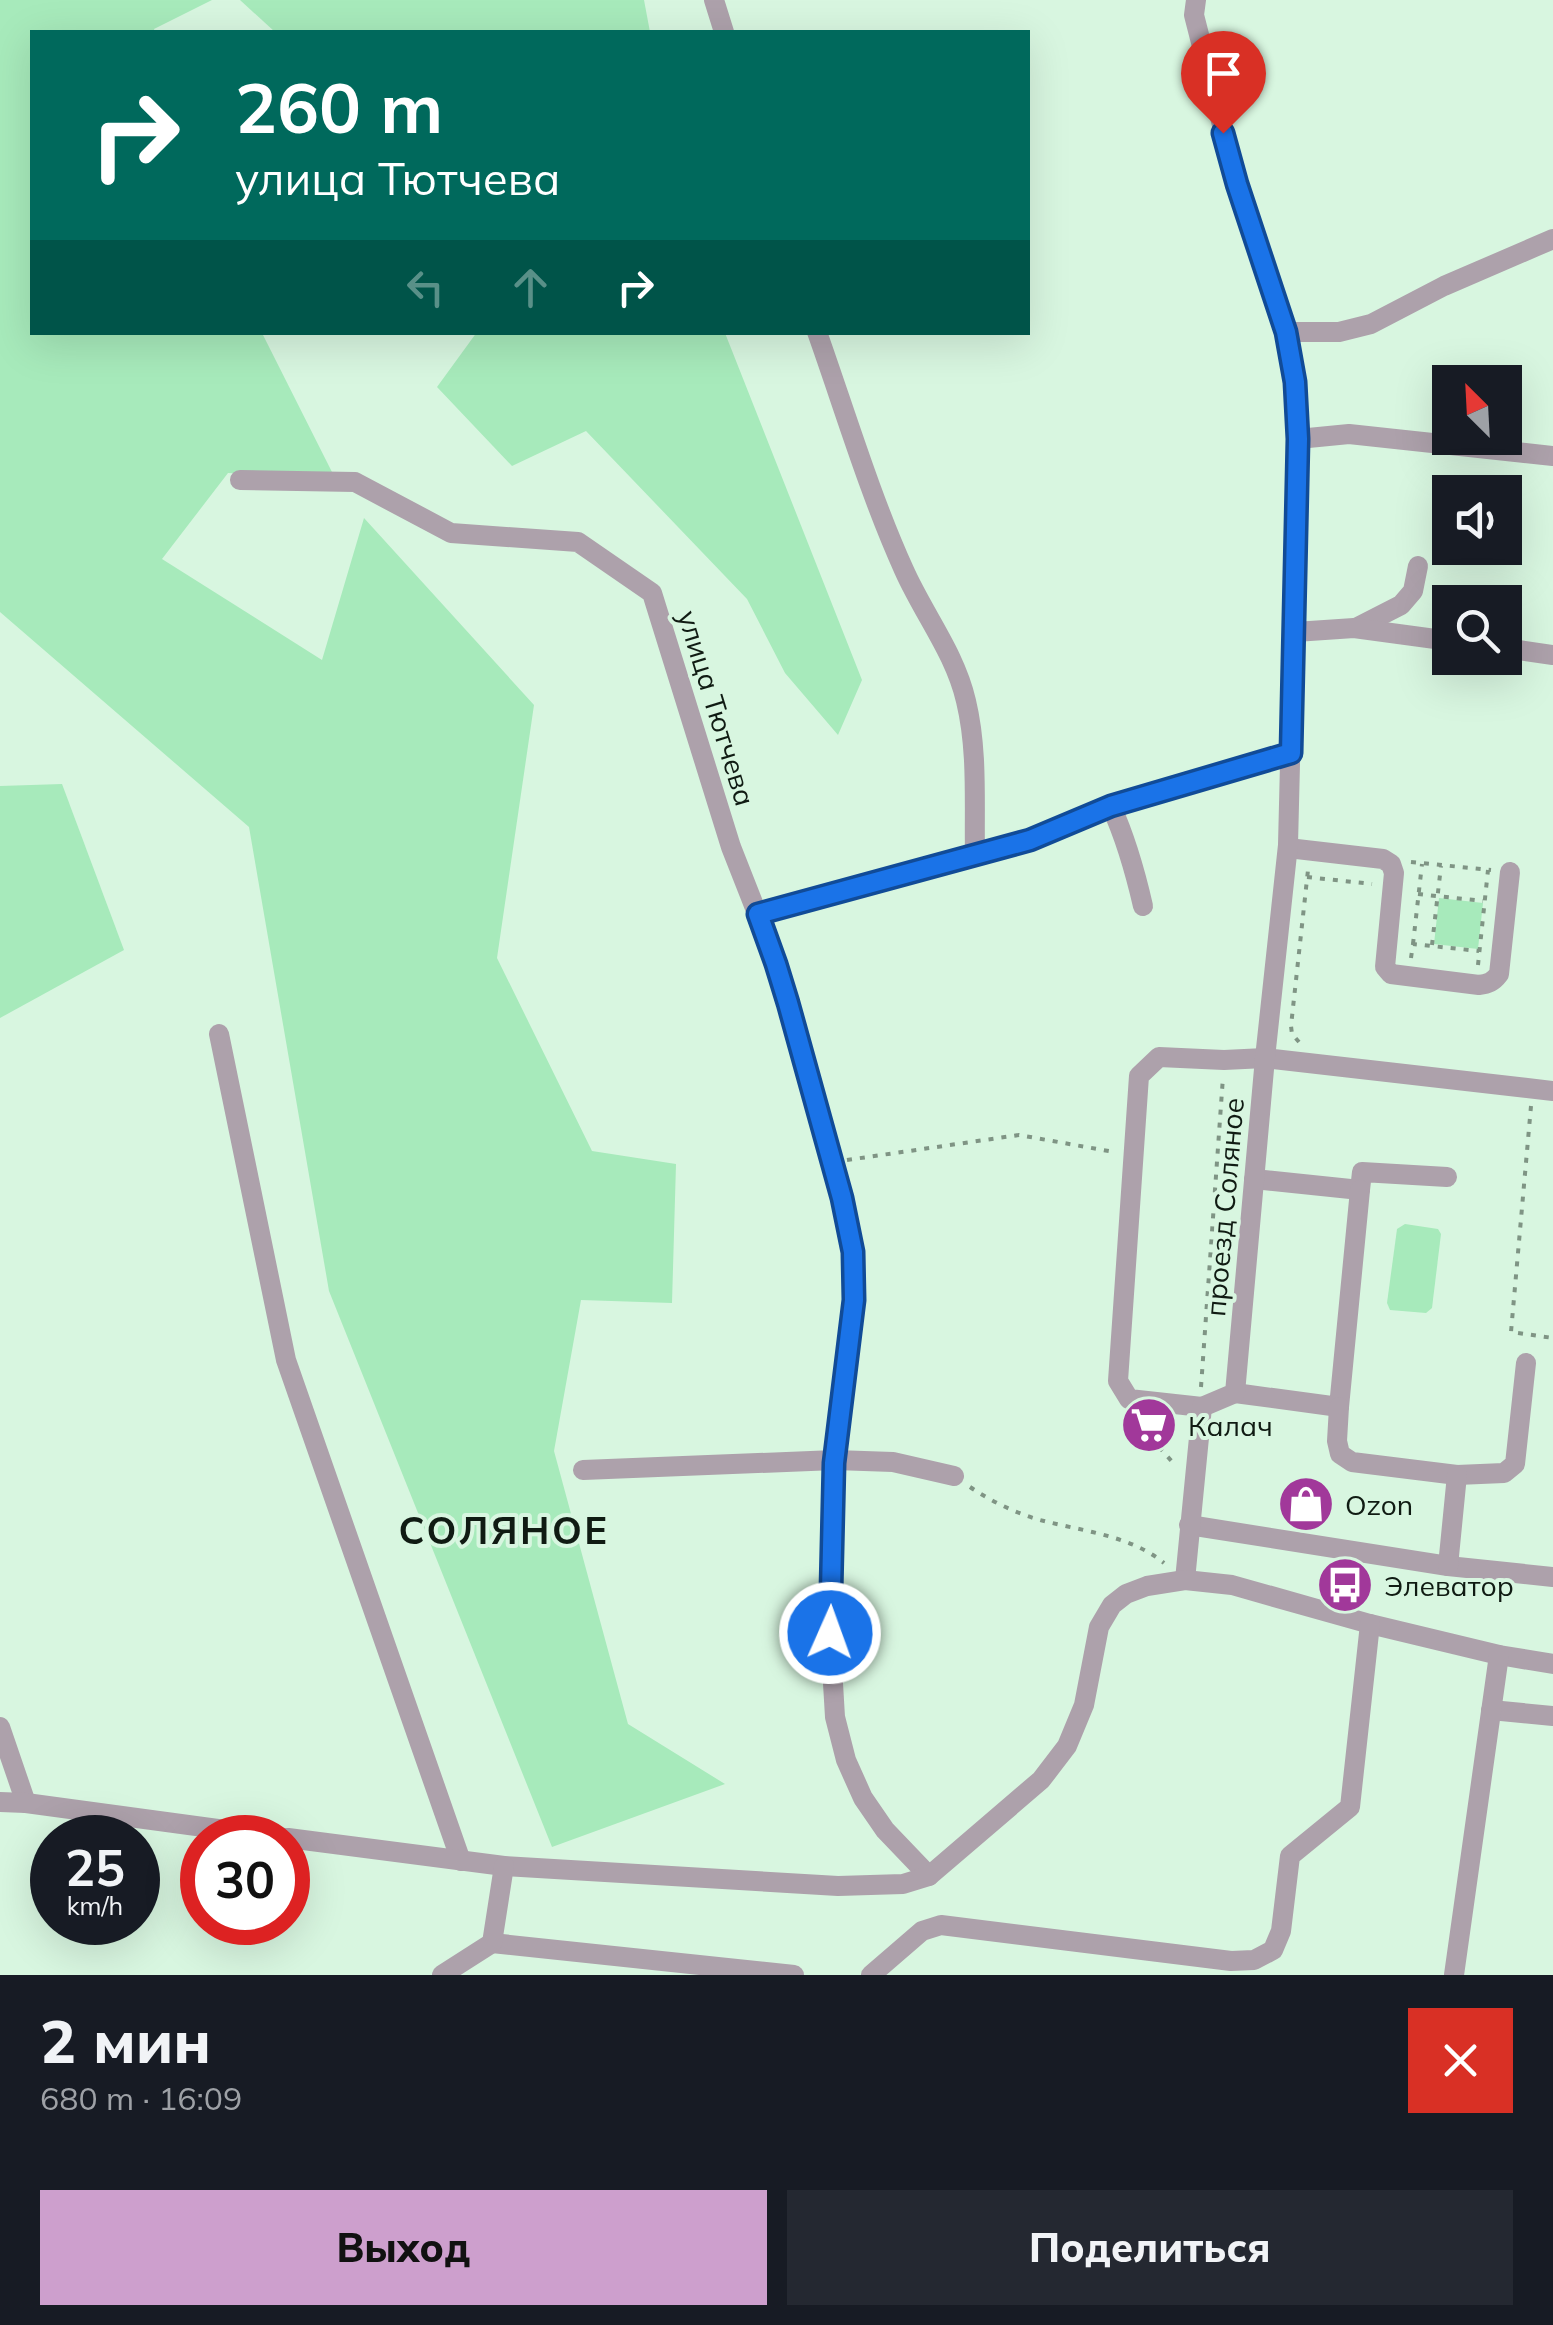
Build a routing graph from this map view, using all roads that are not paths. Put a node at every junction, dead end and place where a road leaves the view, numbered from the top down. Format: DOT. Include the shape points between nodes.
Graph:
graph roads {
  1 [pos="714,0"];
  2 [pos="1196,0"];
  3 [pos="723,30"];
  4 [pos="1553,239"];
  5 [pos="1286,332"];
  6 [pos="818,335"];
  7 [pos="1298,439"];
  8 [pos="1553,456"];
  9 [pos="240,480"];
  10 [pos="1418,566"];
  11 [pos="1354,628"];
  12 [pos="1295,632"];
  13 [pos="1432,639"];
  14 [pos="1522,650"];
  15 [pos="1553,655"];
  16 [pos="1291,753"];
  17 [pos="1111,806"];
  18 [pos="1288,848"];
  19 [pos="975,854"];
  20 [pos="1510,872"];
  21 [pos="1142,906"];
  22 [pos="758,914"];
  23 [pos="219,1034"];
  24 [pos="1264,1058"];
  25 [pos="1553,1091"];
  26 [pos="1446,1177"];
  27 [pos="1254,1180"];
  28 [pos="1360,1190"];
  29 [pos="1526,1364"];
  30 [pos="1235,1393"];
  31 [pos="1202,1406"];
  32 [pos="1339,1407"];
  33 [pos="834,1460"];
  34 [pos="584,1470"];
  35 [pos="1458,1475"];
  36 [pos="954,1476"];
  37 [pos="1190,1526"];
  38 [pos="1448,1566"];
  39 [pos="1553,1576"];
  40 [pos="1185,1580"];
  41 [pos="1370,1624"];
  42 [pos="1499,1655"];
  43 [pos="1553,1664"];
  44 [pos="1491,1710"];
  45 [pos="1553,1716"];
  46 [pos="0,1727"];
  47 [pos="0,1802"];
  48 [pos="26,1803"];
  49 [pos="180,1824"];
  50 [pos="310,1841"];
  51 [pos="462,1861"];
  52 [pos="504,1866"];
  53 [pos="929,1876"];
  54 [pos="492,1943"];
  55 [pos="1230,1968"];
  56 [pos="442,1975"];
  57 [pos="794,1975"];
  58 [pos="871,1975"];
  59 [pos="1454,1975"];
  1 -- 3 [label="street"];
  2 -- 5 [label="street, проезд Соляное" via="1194,15 1232,167"];
  4 -- 5 [label="street" via="1371,324"];
  5 -- 7 [label="street, проезд Соляное"];
  6 -- 19 [label="street" via="888,532 966,700 974,750"];
  7 -- 8 [label="street" via="1349,434"];
  7 -- 12 [label="street, проезд Соляное"];
  9 -- 22 [label="street, улица Тютчева" via="355,482 452,533 578,542 652,592"];
  10 -- 11 [label="street" via="1414,591 1401,606"];
  11 -- 12 [label="street"];
  11 -- 13 [label="street"];
  12 -- 16 [label="street, проезд Соляное"];
  14 -- 15 [label="street"];
  16 -- 17 [label="street"];
  16 -- 18 [label="street, проезд Соляное"];
  17 -- 19 [label="street" via="1030,840"];
  17 -- 21 [label="street" via="1134,863"];
  18 -- 20 [label="street" via="1391,864 1385,967 1409,978 1492,982 1499,974"];
  18 -- 24 [label="street, проезд Соляное"];
  19 -- 22 [label="street"];
  22 -- 33 [label="street, улица Тютчева" via="853,1252 854,1300"];
  23 -- 51 [label="street" via="286,1360"];
  24 -- 25 [label="street"];
  24 -- 27 [label="street, проезд Соляное"];
  24 -- 31 [label="street" via="1159,1057 1139,1076 1118,1381 1129,1399"];
  26 -- 28 [label="street" via="1362,1172"];
  27 -- 28 [label="street"];
  27 -- 30 [label="street, проезд Соляное"];
  28 -- 32 [label="street"];
  29 -- 35 [label="street" via="1514,1464 1504,1472"];
  30 -- 31 [label="street"];
  30 -- 32 [label="street"];
  31 -- 37 [label="street"];
  32 -- 35 [label="street" via="1340,1454 1352,1462"];
  33 -- 34 [label="street"];
  33 -- 36 [label="street" via="893,1462"];
  33 -- 53 [label="street, улица Тютчева" via="835,1718 863,1798"];
  35 -- 38 [label="street"];
  37 -- 38 [label="street"];
  37 -- 40 [label="street"];
  38 -- 39 [label="street"];
  40 -- 41 [label="street" via="1232,1584"];
  40 -- 53 [label="street" via="1147,1586 1112,1605 1067,1746 1041,1780"];
  41 -- 42 [label="street"];
  41 -- 55 [label="street" via="1350,1807 1290,1856 1273,1950"];
  42 -- 43 [label="street"];
  42 -- 44 [label="street"];
  44 -- 45 [label="street"];
  44 -- 59 [label="street"];
  46 -- 48 [label="street"];
  47 -- 48 [label="street"];
  48 -- 49 [label="street"];
  50 -- 51 [label="street"];
  51 -- 52 [label="street"];
  52 -- 53 [label="street" via="838,1886 904,1884"];
  52 -- 54 [label="street"];
  54 -- 56 [label="street"];
  54 -- 57 [label="street"];
  55 -- 58 [label="street" via="941,1925 922,1931"];
}
